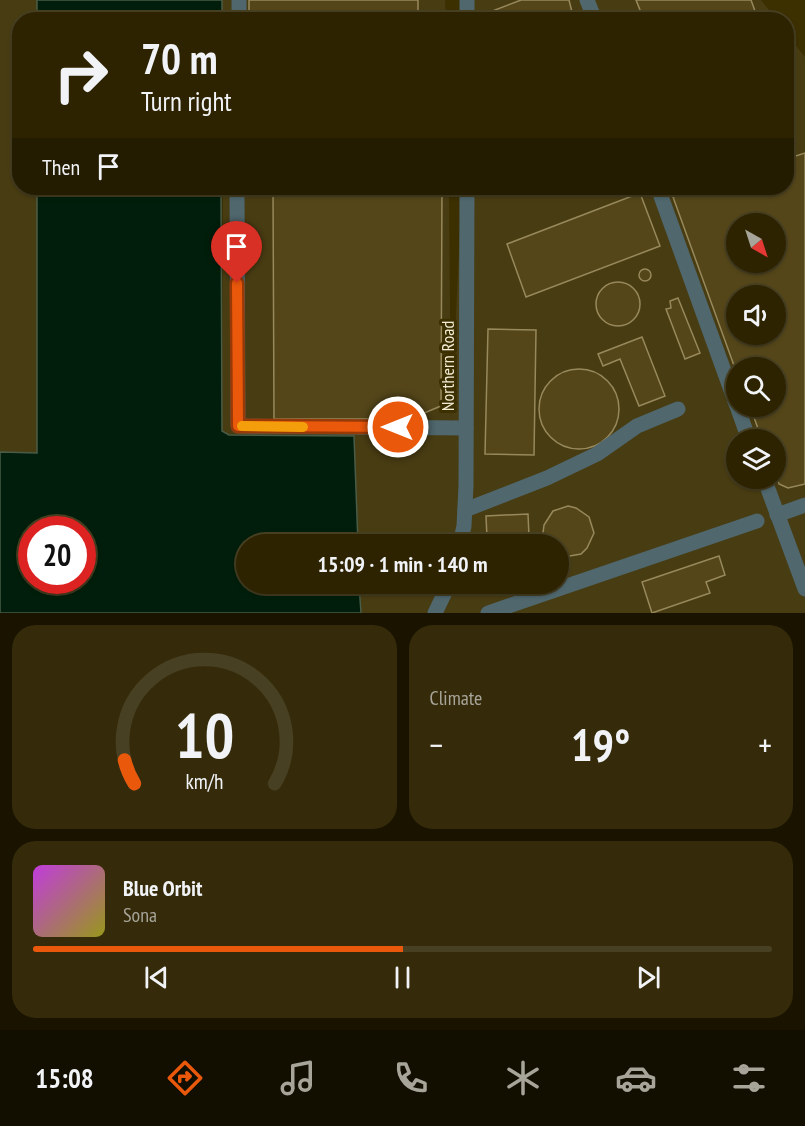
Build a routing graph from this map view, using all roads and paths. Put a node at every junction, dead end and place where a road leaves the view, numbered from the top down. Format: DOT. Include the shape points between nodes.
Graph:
graph roads {
  1 [pos="237,195"];
  2 [pos="466,195"];
  3 [pos="661,195"];
  4 [pos="726,375"];
  5 [pos="678,410"];
  6 [pos="466,428"];
  7 [pos="768,489"];
  8 [pos="805,505"];
  9 [pos="465,510"];
  10 [pos="777,515"];
  11 [pos="757,521"];
  12 [pos="461,534"];
  13 [pos="805,589"];
  14 [pos="445,594"];
  15 [pos="439,612"];
  16 [pos="488,613"];
  1 -- 6 [label="street" via="238,426"];
  2 -- 6 [label="street, Northern Road"];
  3 -- 4 [label="street"];
  5 -- 9 [label="street" via="637,426 597,454 557,473"];
  6 -- 9 [label="street, Northern Road"];
  7 -- 10 [label="street"];
  8 -- 10 [label="street"];
  9 -- 12 [label="street, Northern Road"];
  10 -- 13 [label="street"];
  11 -- 16 [label="street"];
  14 -- 15 [label="street"];
}
